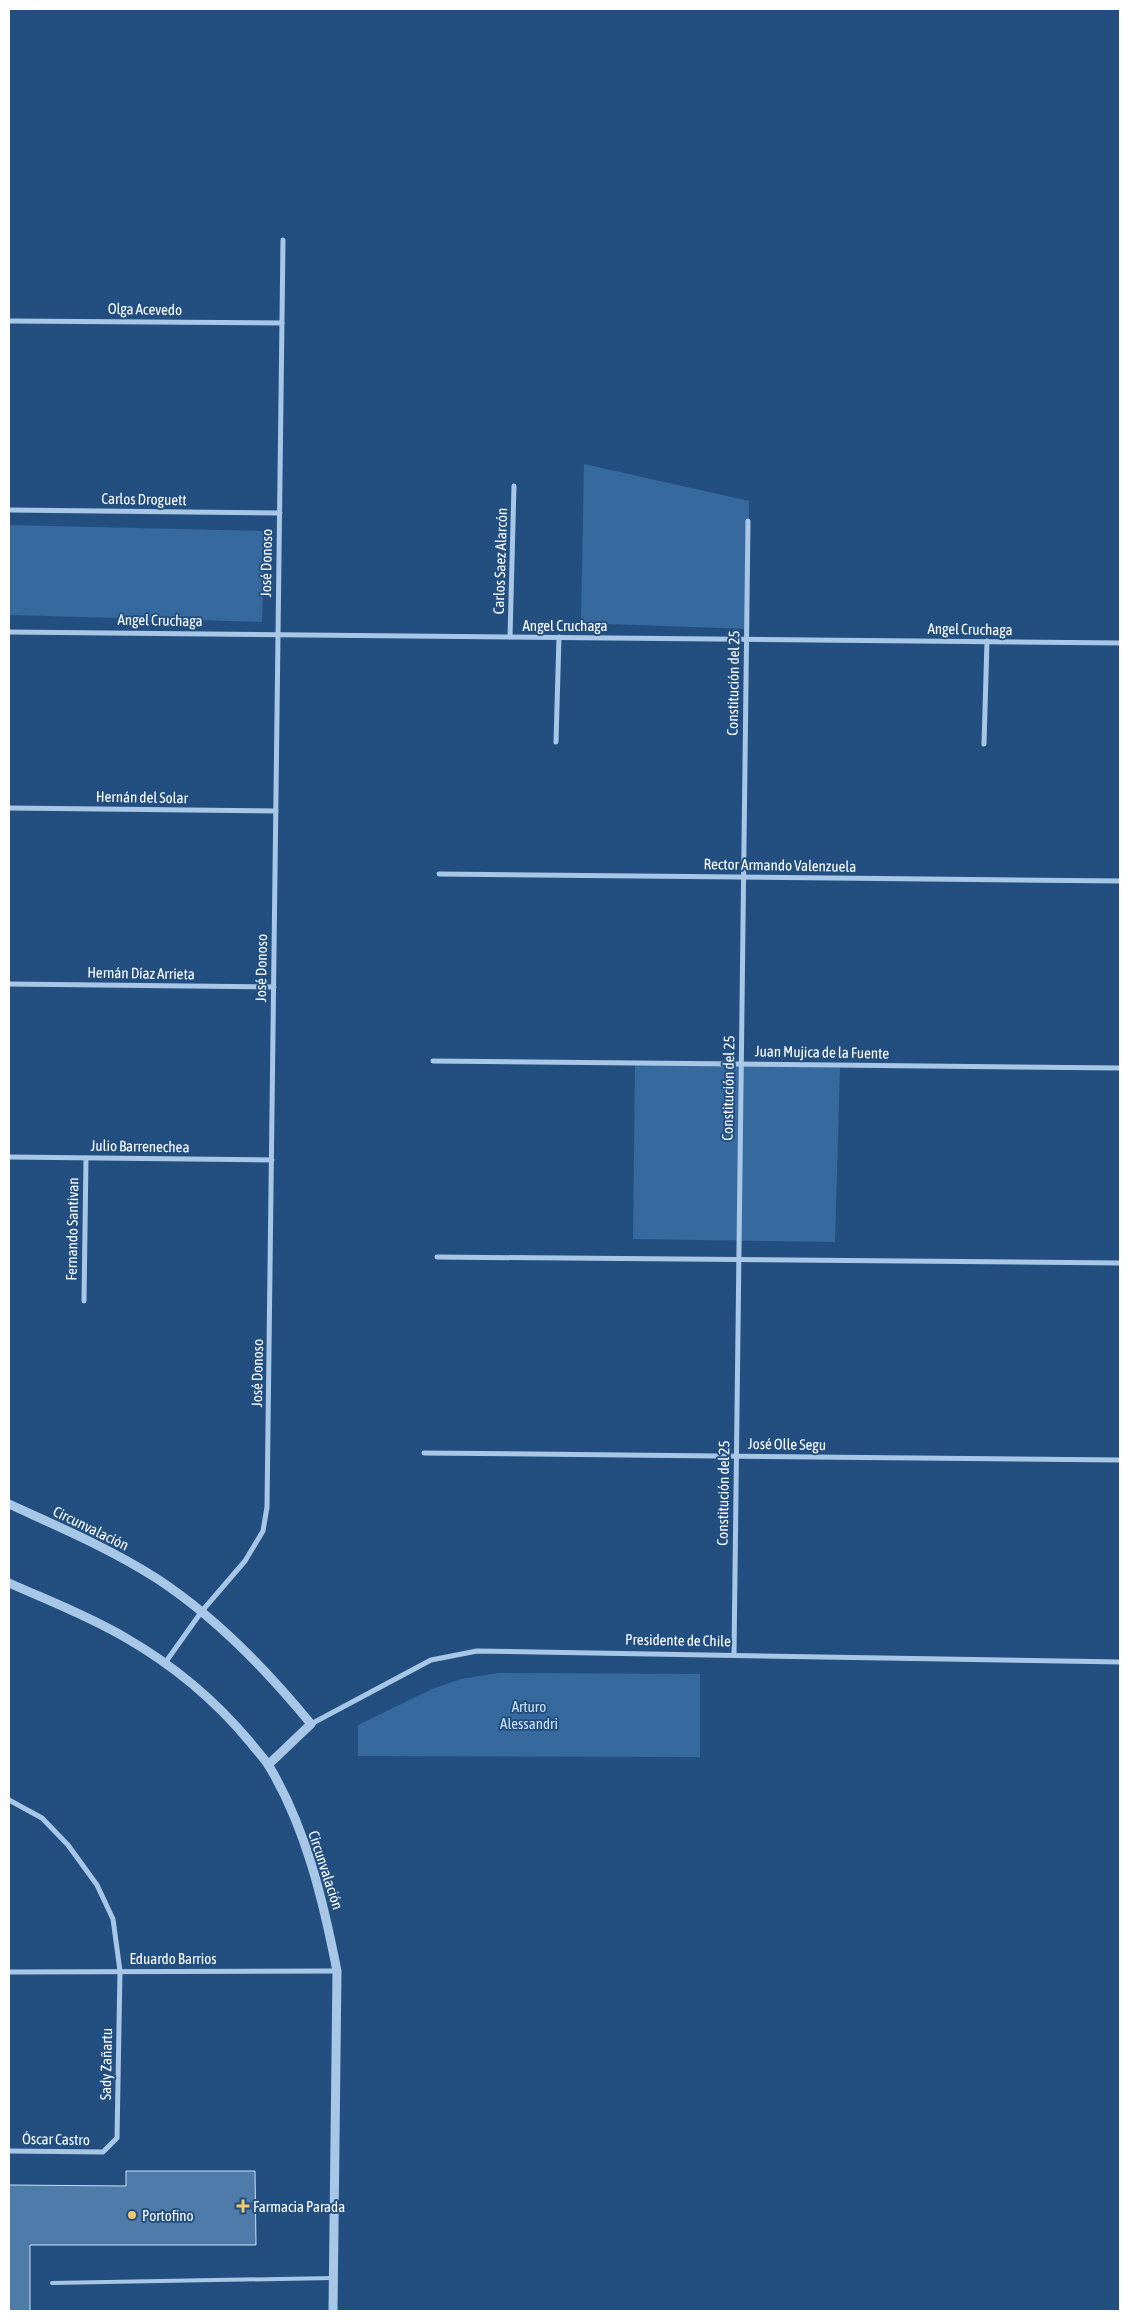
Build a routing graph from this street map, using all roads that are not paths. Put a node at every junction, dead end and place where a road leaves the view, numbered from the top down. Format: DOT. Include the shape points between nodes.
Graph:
graph roads {
  1 [pos="282,240"];
  2 [pos="9,320"];
  3 [pos="282,323"];
  4 [pos="514,486"];
  5 [pos="9,510"];
  6 [pos="280,513"];
  7 [pos="748,521"];
  8 [pos="9,632"];
  9 [pos="278,634"];
  10 [pos="510,637"];
  11 [pos="558,637"];
  12 [pos="746,638"];
  13 [pos="987,641"];
  14 [pos="1120,642"];
  15 [pos="556,742"];
  16 [pos="984,744"];
  17 [pos="9,808"];
  18 [pos="276,811"];
  19 [pos="438,874"];
  20 [pos="743,877"];
  21 [pos="1120,881"];
  22 [pos="9,984"];
  23 [pos="274,987"];
  24 [pos="433,1061"];
  25 [pos="741,1064"];
  26 [pos="1120,1068"];
  27 [pos="9,1157"];
  28 [pos="86,1158"];
  29 [pos="272,1160"];
  30 [pos="437,1257"];
  31 [pos="739,1259"];
  32 [pos="1120,1263"];
  33 [pos="84,1302"];
  34 [pos="424,1453"];
  35 [pos="736,1456"];
  36 [pos="1120,1460"];
  37 [pos="9,1504"];
  38 [pos="9,1582"];
  39 [pos="202,1611"];
  40 [pos="734,1655"];
  41 [pos="1120,1662"];
  42 [pos="166,1663"];
  43 [pos="311,1724"];
  44 [pos="268,1765"];
  45 [pos="9,1800"];
  46 [pos="337,1970"];
  47 [pos="120,1971"];
  48 [pos="9,1972"];
  49 [pos="9,2151"];
  50 [pos="103,2152"];
  51 [pos="334,2278"];
  52 [pos="52,2283"];
  53 [pos="333,2311"];
  1 -- 3 [label="street, José Donoso"];
  2 -- 3 [label="street, Olga Acevedo"];
  3 -- 6 [label="street, José Donoso"];
  4 -- 10 [label="street, Carlos Saez Alarcón"];
  5 -- 6 [label="street, Carlos Droguett"];
  6 -- 9 [label="street, José Donoso"];
  7 -- 12 [label="street, Constitución del 25"];
  8 -- 9 [label="street, Angel Cruchaga"];
  9 -- 10 [label="street, Angel Cruchaga"];
  9 -- 18 [label="street, José Donoso"];
  10 -- 11 [label="street, Angel Cruchaga"];
  11 -- 12 [label="street, Angel Cruchaga"];
  11 -- 15 [label="street"];
  12 -- 13 [label="street, Angel Cruchaga"];
  12 -- 20 [label="street, Constitución del 25"];
  13 -- 14 [label="street, Angel Cruchaga"];
  13 -- 16 [label="street"];
  17 -- 18 [label="street, Hernán del Solar"];
  18 -- 23 [label="street, José Donoso"];
  19 -- 20 [label="street, Rector Armando Valenzuela"];
  20 -- 21 [label="street, Rector Armando Valenzuela"];
  20 -- 25 [label="street, Constitución del 25"];
  22 -- 23 [label="street, Hernán Díaz Arrieta"];
  23 -- 29 [label="street, José Donoso"];
  24 -- 25 [label="street, Juan Mujica de la Fuente"];
  25 -- 26 [label="street, Juan Mujica de la Fuente"];
  25 -- 31 [label="street, Constitución del 25"];
  27 -- 28 [label="street, Julio Barrenechea"];
  28 -- 29 [label="street, Julio Barrenechea"];
  28 -- 33 [label="street, Fernando Santivan"];
  29 -- 39 [label="street, José Donoso" via="268,1507 263,1531 245,1561"];
  30 -- 31 [label="street"];
  31 -- 32 [label="street"];
  31 -- 35 [label="street, Constitución del 25"];
  34 -- 35 [label="street, José Olle Segu"];
  35 -- 36 [label="street, José Olle Segu"];
  35 -- 40 [label="street, Constitución del 25"];
  37 -- 39 [label="street, Circunvalación" via="108,1550 156,1578"];
  38 -- 42 [label="street, Circunvalación" via="124,1637"];
  39 -- 42 [label="street, José Donoso"];
  39 -- 43 [label="street, Circunvalación" via="266,1671"];
  40 -- 41 [label="street, Presidente de Chile"];
  40 -- 43 [label="street, Presidente de Chile" via="477,1651 431,1660"];
  42 -- 44 [label="street, Circunvalación" via="204,1693"];
  43 -- 44 [label="street, Presidente de Chile"];
  44 -- 46 [label="street, Circunvalación" via="293,1815 313,1868"];
  45 -- 47 [label="street, Sady Zañartu" via="42,1818 68,1845 97,1885 113,1919"];
  46 -- 47 [label="street, Eduardo Barrios"];
  46 -- 51 [label="street, Circunvalación"];
  47 -- 48 [label="street, Eduardo Barrios"];
  47 -- 50 [label="street, Sady Zañartu" via="117,2138"];
  49 -- 50 [label="street, Óscar Castro"];
  51 -- 52 [label="lane"];
  51 -- 53 [label="street, Circunvalación"];
}
